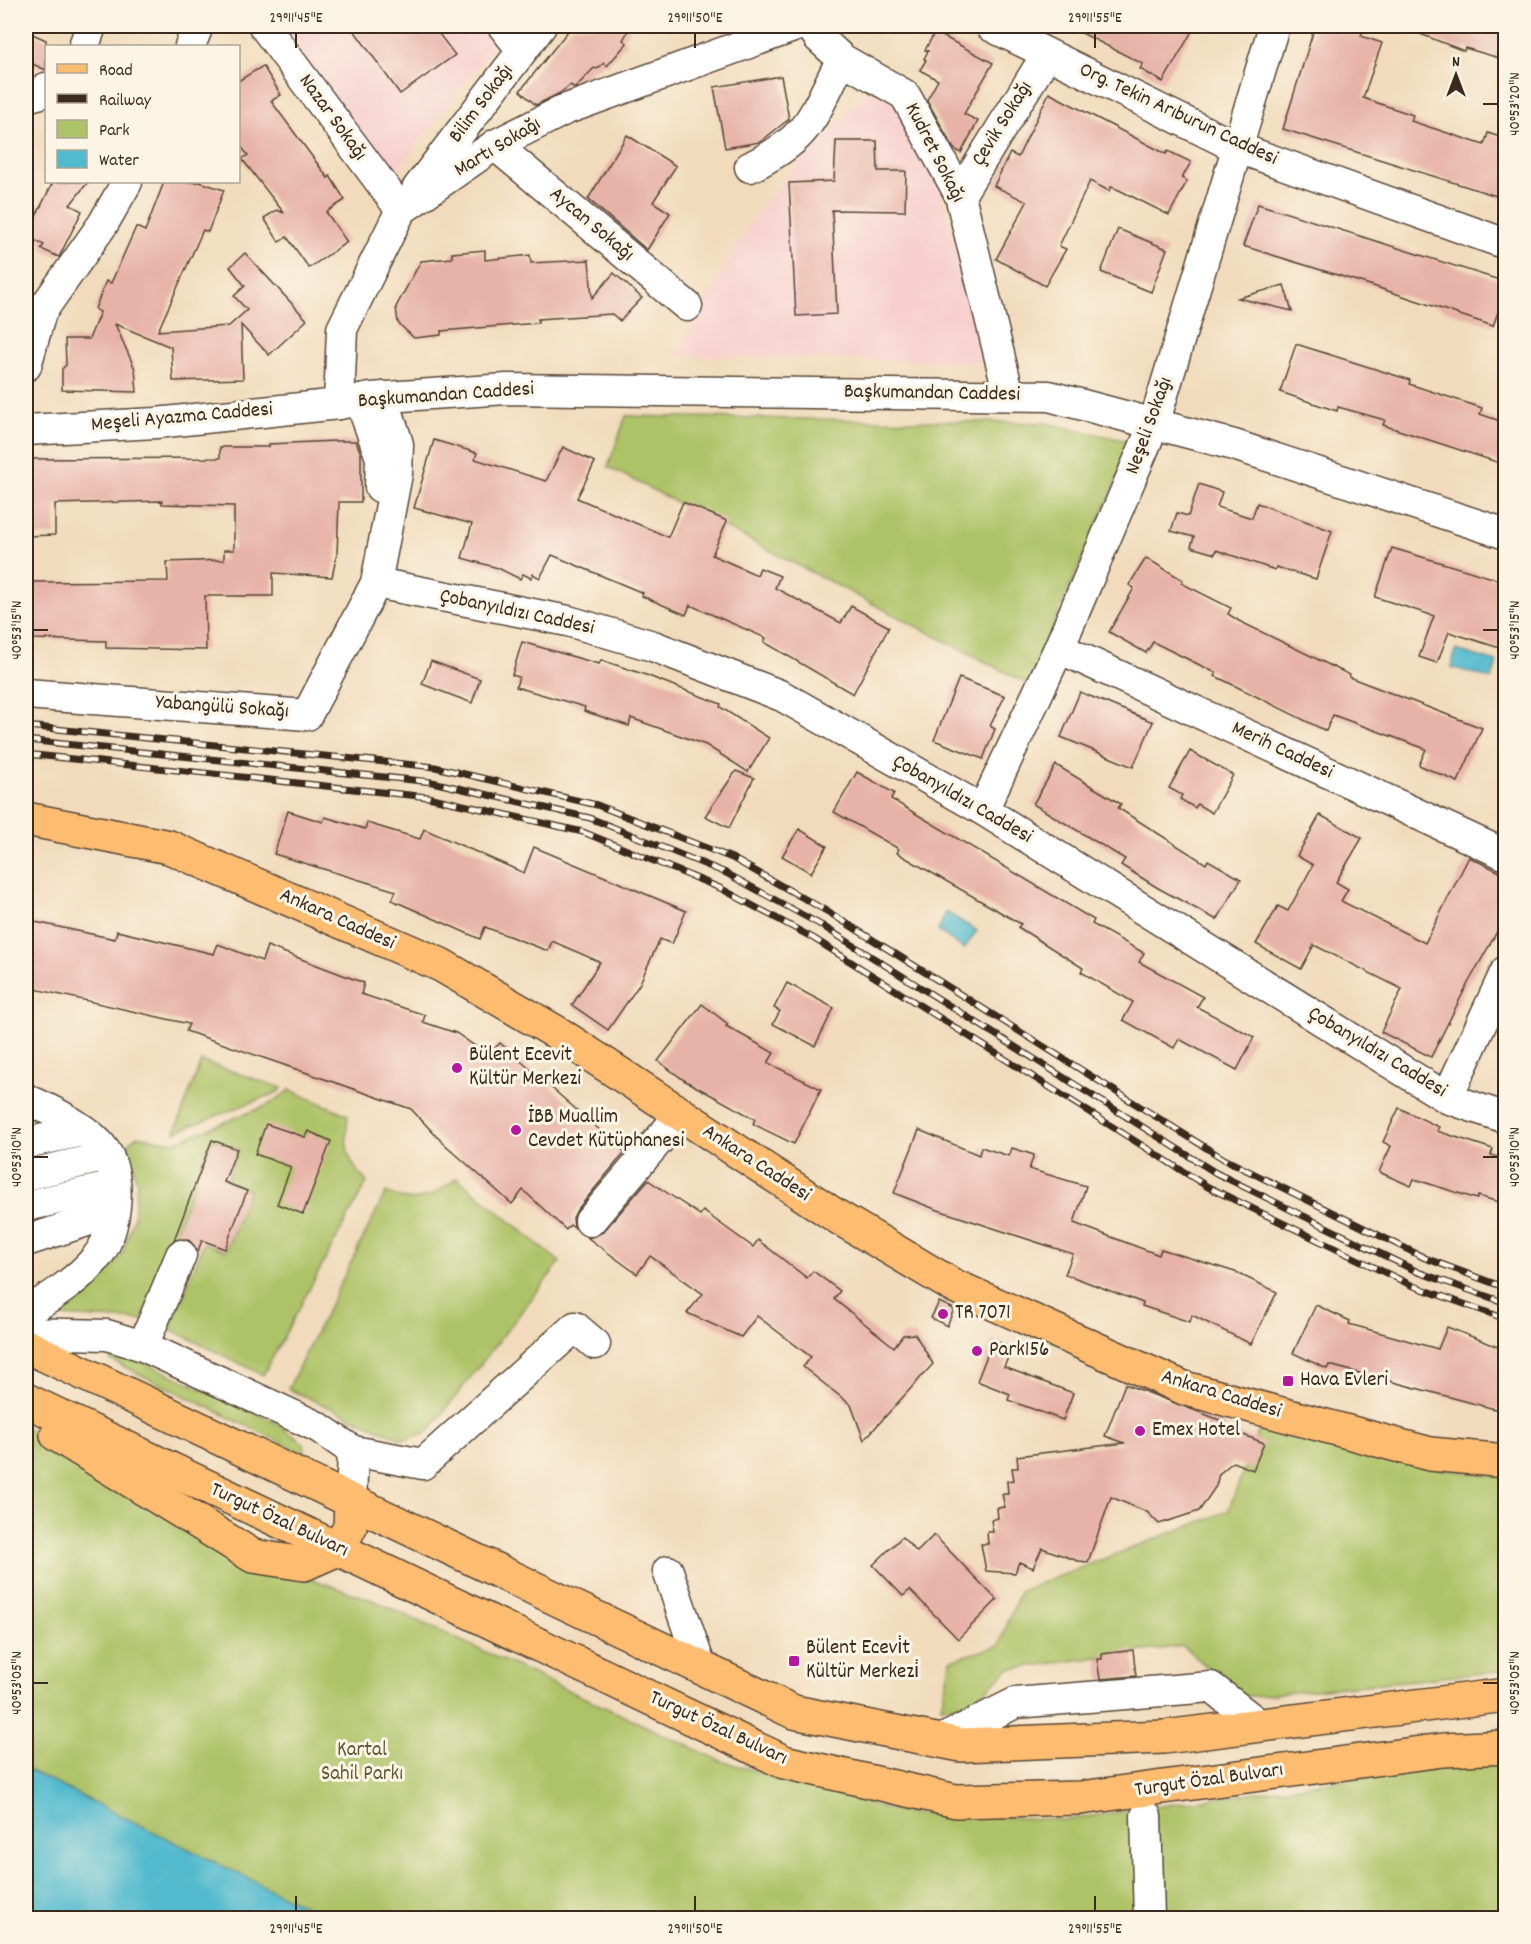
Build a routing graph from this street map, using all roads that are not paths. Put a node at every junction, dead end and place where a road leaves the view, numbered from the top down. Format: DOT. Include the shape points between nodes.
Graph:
graph roads {
  1 [pos="92,26"];
  2 [pos="198,26"];
  3 [pos="264,26"];
  4 [pos="503,26"];
  5 [pos="541,26"];
  6 [pos="796,26"];
  7 [pos="811,26"];
  8 [pos="991,26"];
  9 [pos="1274,26"];
  10 [pos="84,45"];
  11 [pos="190,45"];
  12 [pos="522,50"];
  13 [pos="1047,54"];
  14 [pos="842,58"];
  15 [pos="45,89"];
  16 [pos="26,98"];
  17 [pos="495,145"];
  18 [pos="1239,148"];
  19 [pos="750,167"];
  20 [pos="126,183"];
  21 [pos="960,195"];
  22 [pos="401,210"];
  23 [pos="1506,244"];
  24 [pos="33,303"];
  25 [pos="687,306"];
  26 [pos="26,366"];
  27 [pos="1009,395"];
  28 [pos="361,400"];
  29 [pos="1154,424"];
  30 [pos="26,430"];
  31 [pos="1506,534"];
  32 [pos="376,583"];
  33 [pos="1059,648"];
  34 [pos="26,694"];
  35 [pos="983,810"];
  36 [pos="26,819"];
  37 [pos="1506,855"];
  38 [pos="1506,971"];
  39 [pos="1447,1098"];
  40 [pos="32,1105"];
  41 [pos="681,1114"];
  42 [pos="1506,1118"];
  43 [pos="82,1131"];
  44 [pos="26,1143"];
  45 [pos="108,1156"];
  46 [pos="26,1175"];
  47 [pos="115,1186"];
  48 [pos="26,1206"];
  49 [pos="590,1221"];
  50 [pos="112,1222"];
  51 [pos="26,1241"];
  52 [pos="181,1255"];
  53 [pos="26,1310"];
  54 [pos="26,1334"];
  55 [pos="595,1344"];
  56 [pos="26,1346"];
  57 [pos="143,1346"];
  58 [pos="26,1400"];
  59 [pos="26,1416"];
  60 [pos="353,1451"];
  61 [pos="1506,1461"];
  62 [pos="351,1501"];
  63 [pos="338,1549"];
  64 [pos="668,1571"];
  65 [pos="701,1668"];
  66 [pos="1506,1695"];
  67 [pos="1260,1725"];
  68 [pos="941,1740"];
  69 [pos="1506,1747"];
  70 [pos="1146,1816"];
  71 [pos="1149,1918"];
  1 -- 10 [label="street"];
  2 -- 11 [label="street"];
  3 -- 22 [label="street, Nazar Sokağı"];
  4 -- 12 [label="street"];
  5 -- 12 [label="street, Bilim Sokağı"];
  6 -- 17 [label="street, Martı Sokağı" via="564,110"];
  7 -- 14 [label="street, Kudret Sokağı"];
  8 -- 13 [label="street, Org. Tekin Arıburun Caddesi"];
  9 -- 18 [label="street, Neşeli Sokağı"];
  12 -- 22 [label="street, Bilim Sokağı"];
  13 -- 18 [label="street, Org. Tekin Arıburun Caddesi"];
  13 -- 21 [label="street, Çevik Sokağı"];
  14 -- 19 [label="street" via="803,131"];
  14 -- 21 [label="street, Kudret Sokağı" via="905,95"];
  15 -- 16 [label="street"];
  17 -- 22 [label="street, Martı Sokağı"];
  17 -- 25 [label="street, Aycan Sokağı"];
  18 -- 23 [label="street, Org. Tekin Arıburun Caddesi"];
  18 -- 29 [label="street, Neşeli Sokağı"];
  20 -- 24 [label="street" via="103,224"];
  21 -- 27 [label="street, Kudret Sokağı"];
  22 -- 28 [label="street, Martı Sokağı" via="342,329"];
  24 -- 26 [label="street"];
  27 -- 28 [label="street, Başkumandan Caddesi" via="507,389"];
  27 -- 29 [label="street, Başkumandan Caddesi" via="1049,396"];
  28 -- 30 [label="street, Meşeli Ayazma Caddesi" via="156,423"];
  28 -- 32 [label="street, Yabangülü Sokağı" via="398,444 397,474"];
  29 -- 31 [label="street, Başkumandan Caddesi" via="1234,445"];
  29 -- 33 [label="street, Neşeli Sokağı"];
  32 -- 34 [label="street, Yabangülü Sokağı" via="307,715"];
  32 -- 35 [label="street, Çobanyıldızı Caddesi" via="568,621 653,646 782,696"];
  33 -- 35 [label="street, Neşeli Sokağı"];
  33 -- 37 [label="street, Merih Caddesi"];
  35 -- 39 [label="street, Çobanyıldızı Caddesi"];
  36 -- 41 [label="main road, Ankara Caddesi" via="169,847 441,965 559,1034"];
  38 -- 39 [label="street"];
  39 -- 42 [label="street, Çobanyıldızı Caddesi"];
  40 -- 43 [label="street"];
  41 -- 49 [label="street"];
  41 -- 61 [label="main road, Ankara Caddesi" via="836,1216 951,1285 1184,1388 1430,1454"];
  43 -- 44 [label="street"];
  43 -- 45 [label="street"];
  45 -- 46 [label="street"];
  45 -- 47 [label="street"];
  47 -- 48 [label="street"];
  47 -- 50 [label="street"];
  50 -- 51 [label="street" via="99,1217"];
  50 -- 53 [label="street" via="97,1258 59,1291"];
  52 -- 57 [label="street"];
  54 -- 57 [label="street" via="107,1335"];
  55 -- 60 [label="street" via="574,1328 423,1464"];
  56 -- 62 [label="main road"];
  57 -- 60 [label="street" via="318,1427"];
  58 -- 63 [label="main road, Turgut Özal Bulvarı"];
  59 -- 63 [label="main road" via="253,1556 304,1564"];
  60 -- 62 [label="street"];
  62 -- 63 [label="main road" via="350,1527"];
  62 -- 65 [label="main road"];
  63 -- 69 [label="main road, Turgut Özal Bulvarı" via="784,1762 956,1801 1080,1798 1443,1750"];
  64 -- 65 [label="street"];
  65 -- 68 [label="main road" via="794,1712"];
  66 -- 67 [label="main road"];
  67 -- 68 [label="main road" via="1164,1737 961,1745"];
  67 -- 68 [label="street" via="1211,1687 1015,1703"];
  70 -- 71 [label="street"];
}
